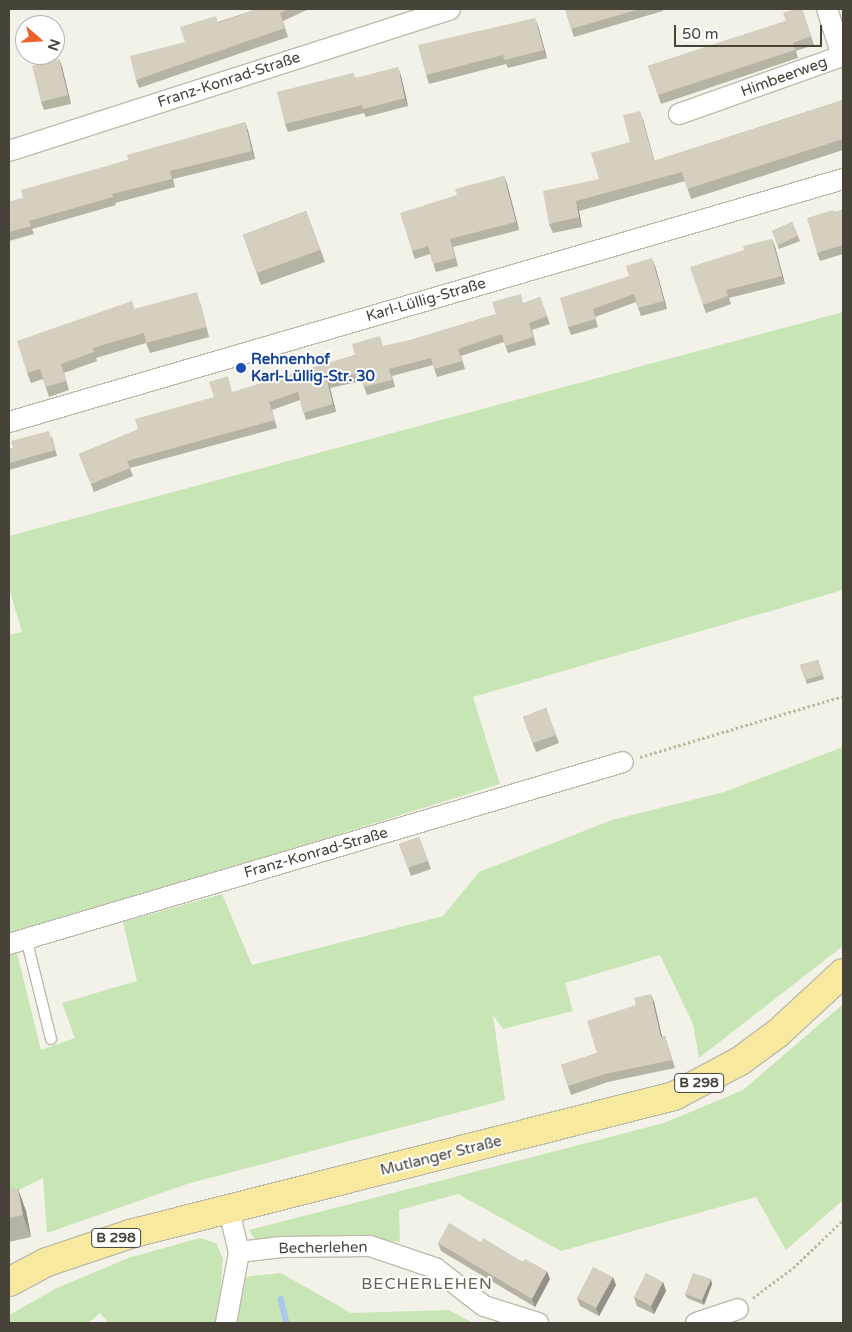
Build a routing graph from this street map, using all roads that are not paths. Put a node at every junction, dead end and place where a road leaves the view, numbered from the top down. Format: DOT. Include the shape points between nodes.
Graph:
graph roads {
  1 [pos="450,9"];
  2 [pos="827,9"];
  3 [pos="679,114"];
  4 [pos="9,151"];
  5 [pos="843,179"];
  6 [pos="9,422"];
  7 [pos="623,762"];
  8 [pos="17,941"];
  9 [pos="843,973"];
  10 [pos="51,1039"];
  11 [pos="229,1211"];
  12 [pos="239,1252"];
  13 [pos="9,1282"];
  14 [pos="738,1309"];
  15 [pos="226,1323"];
  16 [pos="538,1323"];
  17 [pos="696,1323"];
  1 -- 4 [label="street, Franz-Konrad-Straße"];
  2 -- 3 [label="street, Himbeerweg" via="842,56"];
  5 -- 6 [label="street, Karl-Lüllig-Straße"];
  7 -- 8 [label="street, Franz-Konrad-Straße"];
  8 -- 10 [label="lane"];
  9 -- 11 [label="main road, Mutlanger Straße / B 298" via="778,1033 740,1061 674,1096"];
  11 -- 12 [label="street"];
  11 -- 13 [label="main road, Mutlanger Straße / B 298" via="130,1234 47,1262"];
  12 -- 15 [label="street"];
  12 -- 16 [label="street, Becherlehen" via="282,1247 370,1246 436,1268 484,1306"];
  14 -- 17 [label="street"];
}
